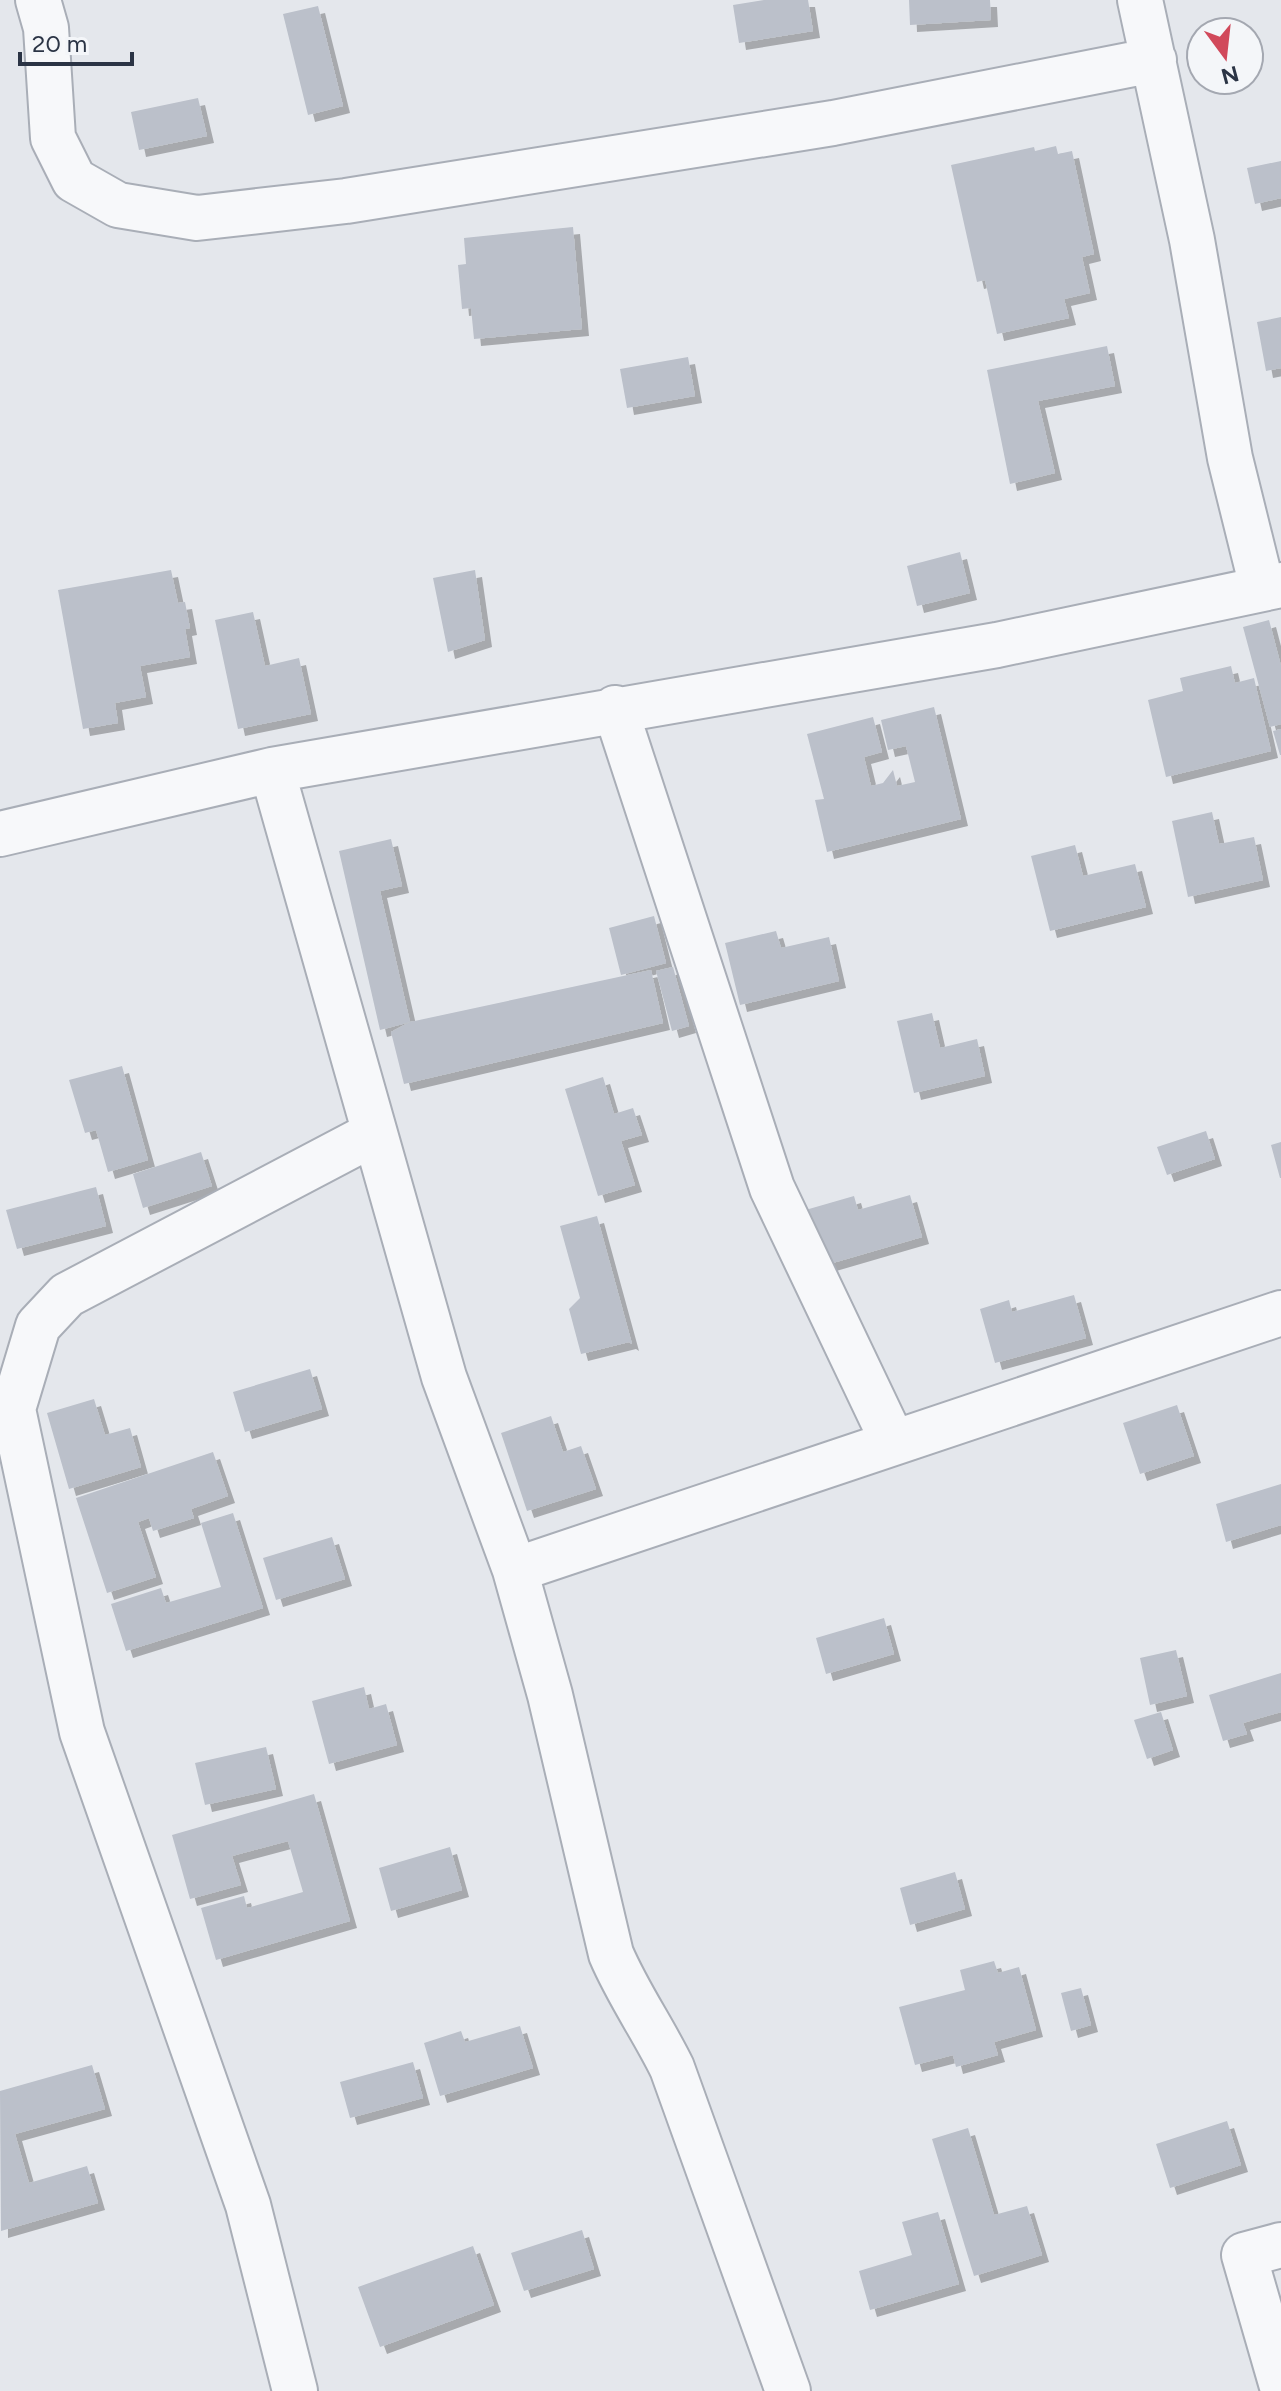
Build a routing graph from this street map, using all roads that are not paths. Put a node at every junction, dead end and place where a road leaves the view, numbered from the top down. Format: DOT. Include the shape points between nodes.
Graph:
graph roads {
  1 [pos="38,0"];
  2 [pos="1140,0"];
  3 [pos="1154,60"];
  4 [pos="1272,586"];
  5 [pos="615,708"];
  6 [pos="272,770"];
  7 [pos="0,834"];
  8 [pos="373,1134"];
  9 [pos="1281,1313"];
  10 [pos="893,1442"];
  11 [pos="515,1570"];
  12 [pos="1281,2245"];
  13 [pos="1281,2383"];
  14 [pos="295,2391"];
  15 [pos="788,2391"];
  1 -- 3 [label="street" via="46,28 53,138 74,180 118,205 197,218 346,201 817,126"];
  2 -- 3 [label="street"];
  3 -- 4 [label="street" via="1230,458"];
  4 -- 5 [label="street" via="997,645"];
  5 -- 6 [label="street"];
  5 -- 10 [label="street" via="772,1188"];
  6 -- 7 [label="street"];
  6 -- 8 [label="street"];
  8 -- 11 [label="street" via="444,1377"];
  8 -- 14 [label="street" via="67,1295 38,1326 13,1409 82,1732 248,2205"];
  9 -- 10 [label="street"];
  10 -- 11 [label="street"];
  11 -- 15 [label="street" via="611,1954 672,2068"];
  12 -- 13 [label="street" via="1244,2255"];
}
